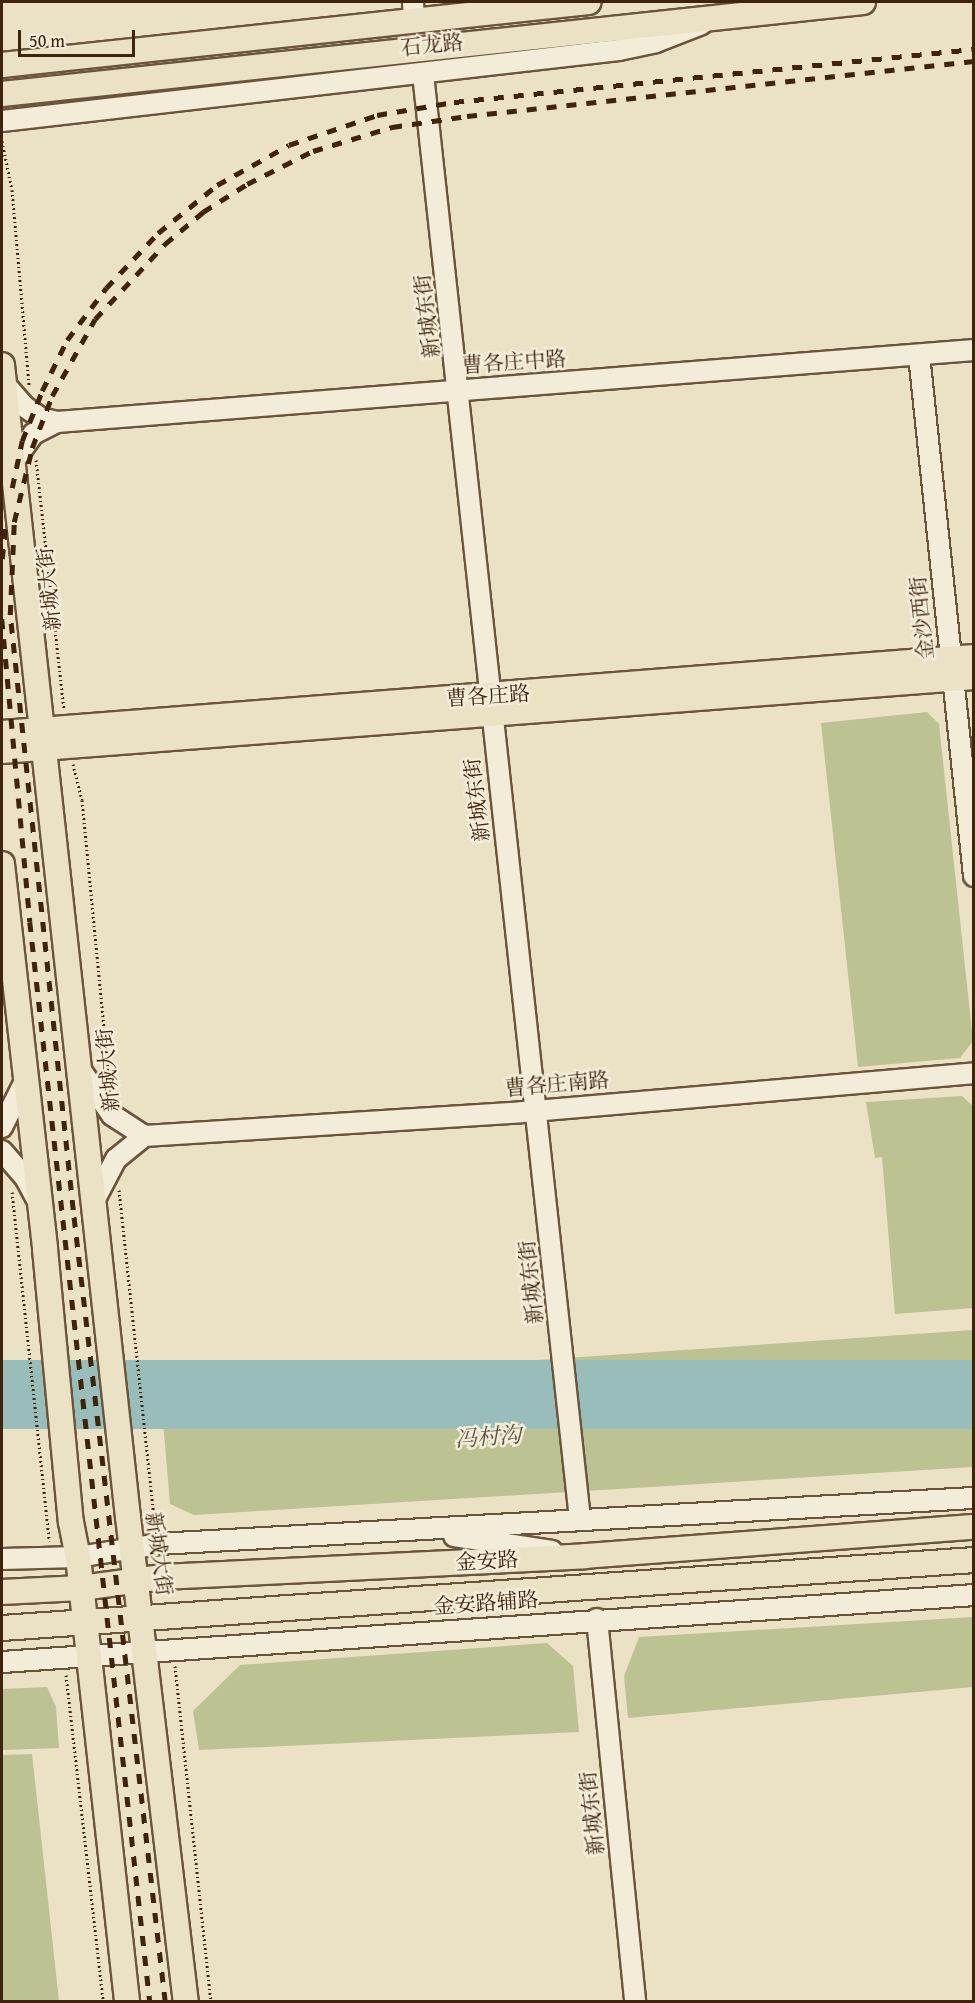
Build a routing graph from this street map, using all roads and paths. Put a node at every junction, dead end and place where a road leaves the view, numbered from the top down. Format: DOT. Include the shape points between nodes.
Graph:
graph roads {
  1 [pos="589,2"];
  2 [pos="863,2"];
  3 [pos="413,11"];
  4 [pos="725,15"];
  5 [pos="2,65"];
  6 [pos="423,74"];
  7 [pos="2,94"];
  8 [pos="2,121"];
  9 [pos="2,141"];
  10 [pos="974,350"];
  11 [pos="919,355"];
  12 [pos="2,373"];
  13 [pos="459,391"];
  14 [pos="31,411"];
  15 [pos="57,422"];
  16 [pos="33,434"];
  17 [pos="13,462"];
  18 [pos="962,668"];
  19 [pos="490,706"];
  20 [pos="2,733"];
  21 [pos="67,737"];
  22 [pos="42,739"];
  23 [pos="2,751"];
  24 [pos="2,864"];
  25 [pos="974,876"];
  26 [pos="79,1068"];
  27 [pos="974,1073"];
  28 [pos="26,1079"];
  29 [pos="109,1080"];
  30 [pos="538,1110"];
  31 [pos="2,1127"];
  32 [pos="144,1136"];
  33 [pos="5,1153"];
  34 [pos="116,1159"];
  35 [pos="94,1199"];
  36 [pos="40,1207"];
  37 [pos="46,1406"];
  38 [pos="974,1498"];
  39 [pos="580,1520"];
  40 [pos="974,1527"];
  41 [pos="417,1530"];
  42 [pos="158,1544"];
  43 [pos="134,1548"];
  44 [pos="585,1556"];
  45 [pos="53,1557"];
  46 [pos="78,1557"];
  47 [pos="2,1559"];
  48 [pos="974,1560"];
  49 [pos="138,1580"];
  50 [pos="81,1588"];
  51 [pos="2,1592"];
  52 [pos="974,1595"];
  53 [pos="144,1619"];
  54 [pos="597,1619"];
  55 [pos="85,1624"];
  56 [pos="2,1628"];
  57 [pos="173,1649"];
  58 [pos="147,1650"];
  59 [pos="88,1657"];
  60 [pos="64,1658"];
  61 [pos="2,1662"];
  62 [pos="103,2001"];
  63 [pos="127,2001"];
  64 [pos="186,2001"];
  65 [pos="211,2001"];
  66 [pos="635,2001"];
  1 -- 3 [label="main road, 石龙路"];
  2 -- 4 [label="main road, 石龙路"];
  3 -- 5 [label="main road, 石龙路"];
  4 -- 6 [label="street" via="656,42 619,50"];
  4 -- 7 [label="main road, 石龙路"];
  6 -- 8 [label="street"];
  6 -- 13 [label="street, 新城东街"];
  9 -- 14 [label="path" via="12,190"];
  10 -- 11 [label="street, 曹各庄中路"];
  11 -- 13 [label="street, 曹各庄中路"];
  11 -- 18 [label="street, 金沙西街"];
  12 -- 14 [label="street, 曹各庄中路"];
  12 -- 17 [label="main road, 新城大街"];
  13 -- 15 [label="street, 曹各庄中路"];
  13 -- 19 [label="street, 新城东街"];
  14 -- 15 [label="street, 曹各庄中路"];
  15 -- 16 [label="street, 曹各庄中路"];
  16 -- 17 [label="street, 曹各庄中路"];
  16 -- 21 [label="path, 新城大街"];
  17 -- 22 [label="main road, 新城大街"];
  18 -- 19 [label="main road, 曹各庄路"];
  18 -- 25 [label="street, 金沙西街"];
  19 -- 21 [label="main road, 曹各庄路"];
  19 -- 30 [label="street, 新城东街"];
  20 -- 22 [label="main road, 曹各庄路"];
  21 -- 22 [label="main road, 曹各庄路"];
  21 -- 29 [label="path, 新城大街" via="82,800"];
  22 -- 23 [label="main road, 曹各庄路"];
  22 -- 26 [label="main road, 新城大街"];
  24 -- 28 [label="main road"];
  26 -- 32 [label="street" via="112,1115"];
  26 -- 35 [label="main road, 新城大街"];
  27 -- 30 [label="street, 曹各庄南路"];
  28 -- 31 [label="street"];
  28 -- 36 [label="main road"];
  30 -- 32 [label="street, 曹各庄南路"];
  30 -- 39 [label="street, 新城东街"];
  32 -- 34 [label="street"];
  33 -- 36 [label="street"];
  33 -- 37 [label="path"];
  34 -- 35 [label="street"];
  34 -- 42 [label="path, 新城大街"];
  35 -- 43 [label="main road, 新城大街"];
  36 -- 37 [label="main road"];
  37 -- 45 [label="path" via="47,1523"];
  37 -- 46 [label="main road"];
  38 -- 39 [label="street"];
  39 -- 41 [label="street"];
  40 -- 44 [label="main road, 金安路"];
  41 -- 42 [label="street"];
  41 -- 44 [label="street"];
  42 -- 43 [label="street"];
  43 -- 46 [label="street"];
  43 -- 49 [label="main road, 新城大街"];
  44 -- 49 [label="main road, 金安路"];
  45 -- 46 [label="street"];
  45 -- 47 [label="street"];
  46 -- 50 [label="main road"];
  48 -- 53 [label="main road, 金安路"];
  49 -- 50 [label="main road, 金安路"];
  49 -- 53 [label="main road, 新城大街"];
  50 -- 51 [label="main road, 金安路"];
  50 -- 55 [label="main road"];
  52 -- 54 [label="street, 金安路辅路"];
  53 -- 55 [label="main road, 金安路"];
  53 -- 58 [label="main road, 新城大街"];
  54 -- 57 [label="street, 金安路辅路"];
  54 -- 66 [label="street, 新城东街"];
  55 -- 56 [label="main road, 金安路"];
  55 -- 59 [label="main road"];
  57 -- 58 [label="street, 金安路辅路"];
  57 -- 65 [label="path"];
  58 -- 59 [label="street, 金安路辅路"];
  58 -- 64 [label="main road, 新城大街"];
  59 -- 60 [label="street, 金安路辅路"];
  59 -- 63 [label="main road"];
  60 -- 61 [label="street, 金安路辅路"];
  60 -- 62 [label="path"];
}
